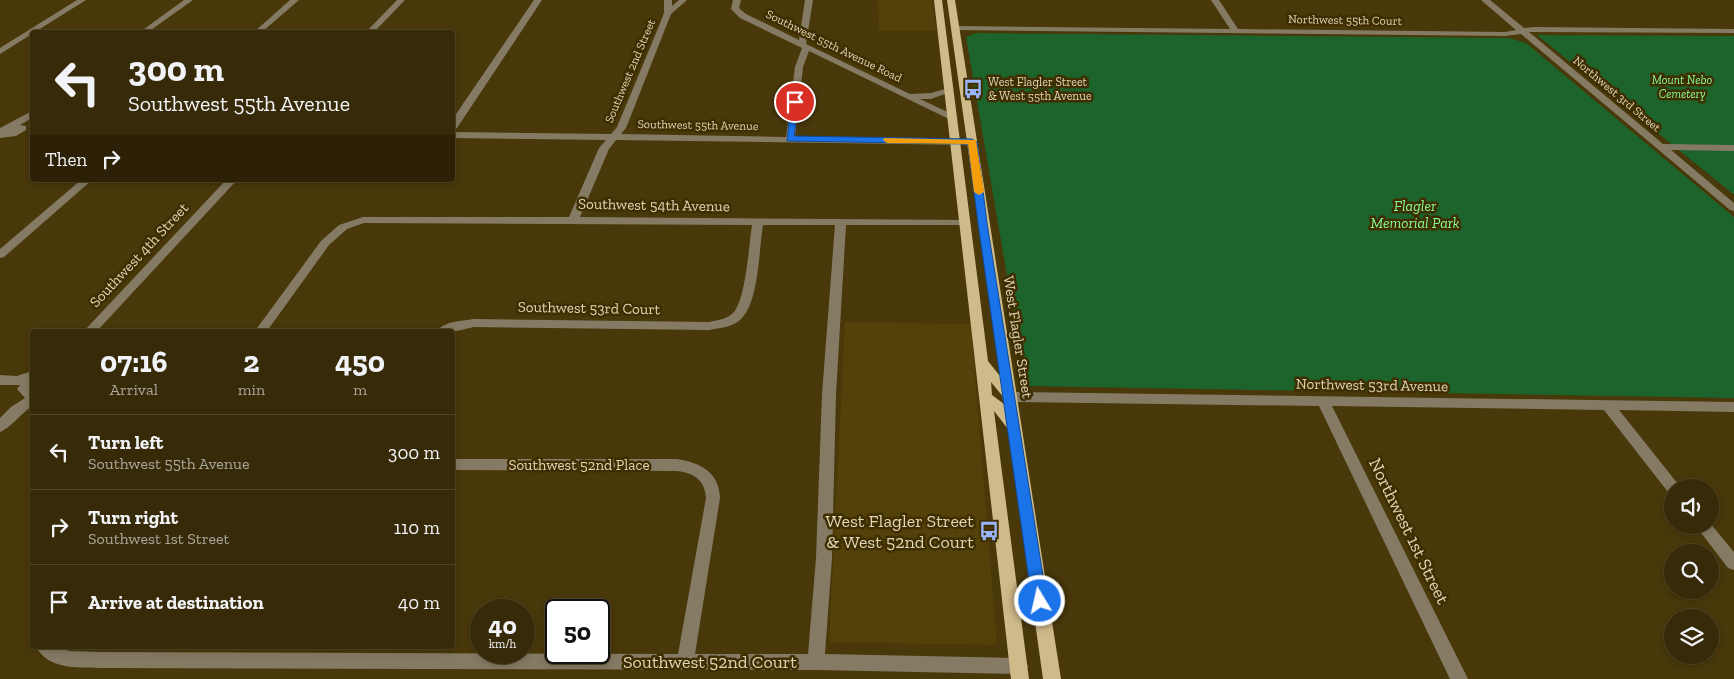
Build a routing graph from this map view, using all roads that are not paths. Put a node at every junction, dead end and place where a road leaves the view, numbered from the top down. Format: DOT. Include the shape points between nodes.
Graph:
graph roads {
  1 [pos="82,0"];
  2 [pos="189,0"];
  3 [pos="295,0"];
  4 [pos="401,0"];
  5 [pos="538,0"];
  6 [pos="669,0"];
  7 [pos="683,0"];
  8 [pos="737,0"];
  9 [pos="809,0"];
  10 [pos="939,0"];
  11 [pos="951,0"];
  12 [pos="1215,0"];
  13 [pos="1485,0"];
  14 [pos="952,9"];
  15 [pos="668,13"];
  16 [pos="956,28"];
  17 [pos="35,30"];
  18 [pos="147,30"];
  19 [pos="260,30"];
  20 [pos="372,30"];
  21 [pos="1235,30"];
  22 [pos="1522,31"];
  23 [pos="1734,31"];
  24 [pos="30,33"];
  25 [pos="805,45"];
  26 [pos="0,52"];
  27 [pos="949,91"];
  28 [pos="905,95"];
  29 [pos="30,116"];
  30 [pos="953,118"];
  31 [pos="455,124"];
  32 [pos="27,129"];
  33 [pos="6,131"];
  34 [pos="455,136"];
  35 [pos="972,136"];
  36 [pos="613,137"];
  37 [pos="790,139"];
  38 [pos="0,141"];
  39 [pos="956,141"];
  40 [pos="1662,147"];
  41 [pos="1734,148"];
  42 [pos="85,182"];
  43 [pos="230,182"];
  44 [pos="1734,208"];
  45 [pos="574,219"];
  46 [pos="758,220"];
  47 [pos="841,221"];
  48 [pos="965,222"];
  49 [pos="0,256"];
  50 [pos="971,272"];
  51 [pos="990,272"];
  52 [pos="92,329"];
  53 [pos="262,329"];
  54 [pos="447,329"];
  55 [pos="982,360"];
  56 [pos="0,380"];
  57 [pos="29,387"];
  58 [pos="986,397"];
  59 [pos="1010,397"];
  60 [pos="1323,401"];
  61 [pos="1607,405"];
  62 [pos="1734,407"];
  63 [pos="0,427"];
  64 [pos="1014,428"];
  65 [pos="455,464"];
  66 [pos="1666,479"];
  67 [pos="1711,534"];
  68 [pos="1734,563"];
  69 [pos="47,649"];
  70 [pos="685,662"];
  71 [pos="816,662"];
  72 [pos="1022,675"];
  73 [pos="1052,679"];
  74 [pos="1459,679"];
  1 -- 17 [label="street"];
  2 -- 18 [label="street"];
  3 -- 19 [label="street"];
  4 -- 20 [label="street"];
  5 -- 31 [label="street"];
  6 -- 7 [label="street"];
  6 -- 15 [label="street, Southwest 2nd Street"];
  7 -- 15 [label="street, Southwest 2nd Street"];
  8 -- 25 [label="street, Southwest 55th Avenue Road" via="735,9 739,14"];
  9 -- 25 [label="street"];
  10 -- 14 [label="main road"];
  10 -- 27 [label="main road"];
  11 -- 14 [label="main road, West Flagler Street"];
  12 -- 21 [label="street"];
  13 -- 22 [label="street, Northwest 3rd Street"];
  14 -- 16 [label="main road, West Flagler Street"];
  15 -- 36 [label="street, Southwest 2nd Street" via="621,128"];
  16 -- 21 [label="street, Northwest 55th Court"];
  16 -- 35 [label="main road, West Flagler Street"];
  21 -- 22 [label="street, Northwest 55th Court" via="1505,34"];
  22 -- 23 [label="street, Northwest 55th Court"];
  22 -- 40 [label="street, Northwest 3rd Street"];
  24 -- 26 [label="street"];
  25 -- 28 [label="street, Southwest 55th Avenue Road"];
  25 -- 37 [label="street"];
  27 -- 28 [label="street, Southwest 55th Avenue Road" via="931,96"];
  27 -- 30 [label="main road"];
  28 -- 30 [label="street, Southwest 55th Avenue Road"];
  29 -- 32 [label="street"];
  29 -- 33 [label="street"];
  30 -- 35 [label="main road"];
  30 -- 39 [label="main road"];
  32 -- 33 [label="street"];
  33 -- 38 [label="street"];
  34 -- 36 [label="street, Southwest 55th Avenue"];
  35 -- 39 [label="street, Southwest 55th Avenue"];
  35 -- 51 [label="main road, West Flagler Street"];
  36 -- 37 [label="street, Southwest 55th Avenue"];
  36 -- 45 [label="street, Southwest 2nd Street" via="604,148"];
  37 -- 39 [label="street, Southwest 55th Avenue"];
  39 -- 48 [label="main road"];
  40 -- 41 [label="street"];
  40 -- 44 [label="street, Northwest 3rd Street"];
  42 -- 49 [label="street"];
  43 -- 52 [label="street, Southwest 4th Street"];
  45 -- 46 [label="street, Southwest 54th Avenue"];
  45 -- 53 [label="street, Southwest 54th Avenue" via="372,218 344,227 325,243"];
  46 -- 47 [label="street, Southwest 54th Avenue"];
  46 -- 54 [label="street, Southwest 53rd Court" via="746,300 734,318 709,326 474,323"];
  47 -- 48 [label="street, Southwest 54th Avenue"];
  47 -- 71 [label="street"];
  48 -- 50 [label="main road"];
  50 -- 51 [label="main road"];
  50 -- 55 [label="main road"];
  51 -- 59 [label="main road, West Flagler Street"];
  55 -- 58 [label="main road"];
  55 -- 59 [label="main road"];
  56 -- 57 [label="street"];
  57 -- 63 [label="street" via="16,410"];
  58 -- 64 [label="main road" via="1001,409"];
  58 -- 72 [label="main road"];
  59 -- 60 [label="street, Northwest 53rd Avenue"];
  59 -- 64 [label="main road, West Flagler Street"];
  60 -- 61 [label="street, Northwest 53rd Avenue"];
  60 -- 74 [label="street, Northwest 1st Street"];
  61 -- 62 [label="street, Northwest 53rd Avenue"];
  61 -- 66 [label="street"];
  64 -- 73 [label="main road, West Flagler Street"];
  65 -- 70 [label="street, Southwest 52nd Place" via="677,466 693,468 704,474 712,486 713,498"];
  67 -- 68 [label="street"];
  69 -- 70 [label="street, Southwest 52nd Court" via="56,656 100,660"];
  70 -- 71 [label="street, Southwest 52nd Court"];
  71 -- 72 [label="street, Southwest 52nd Court"];
}
